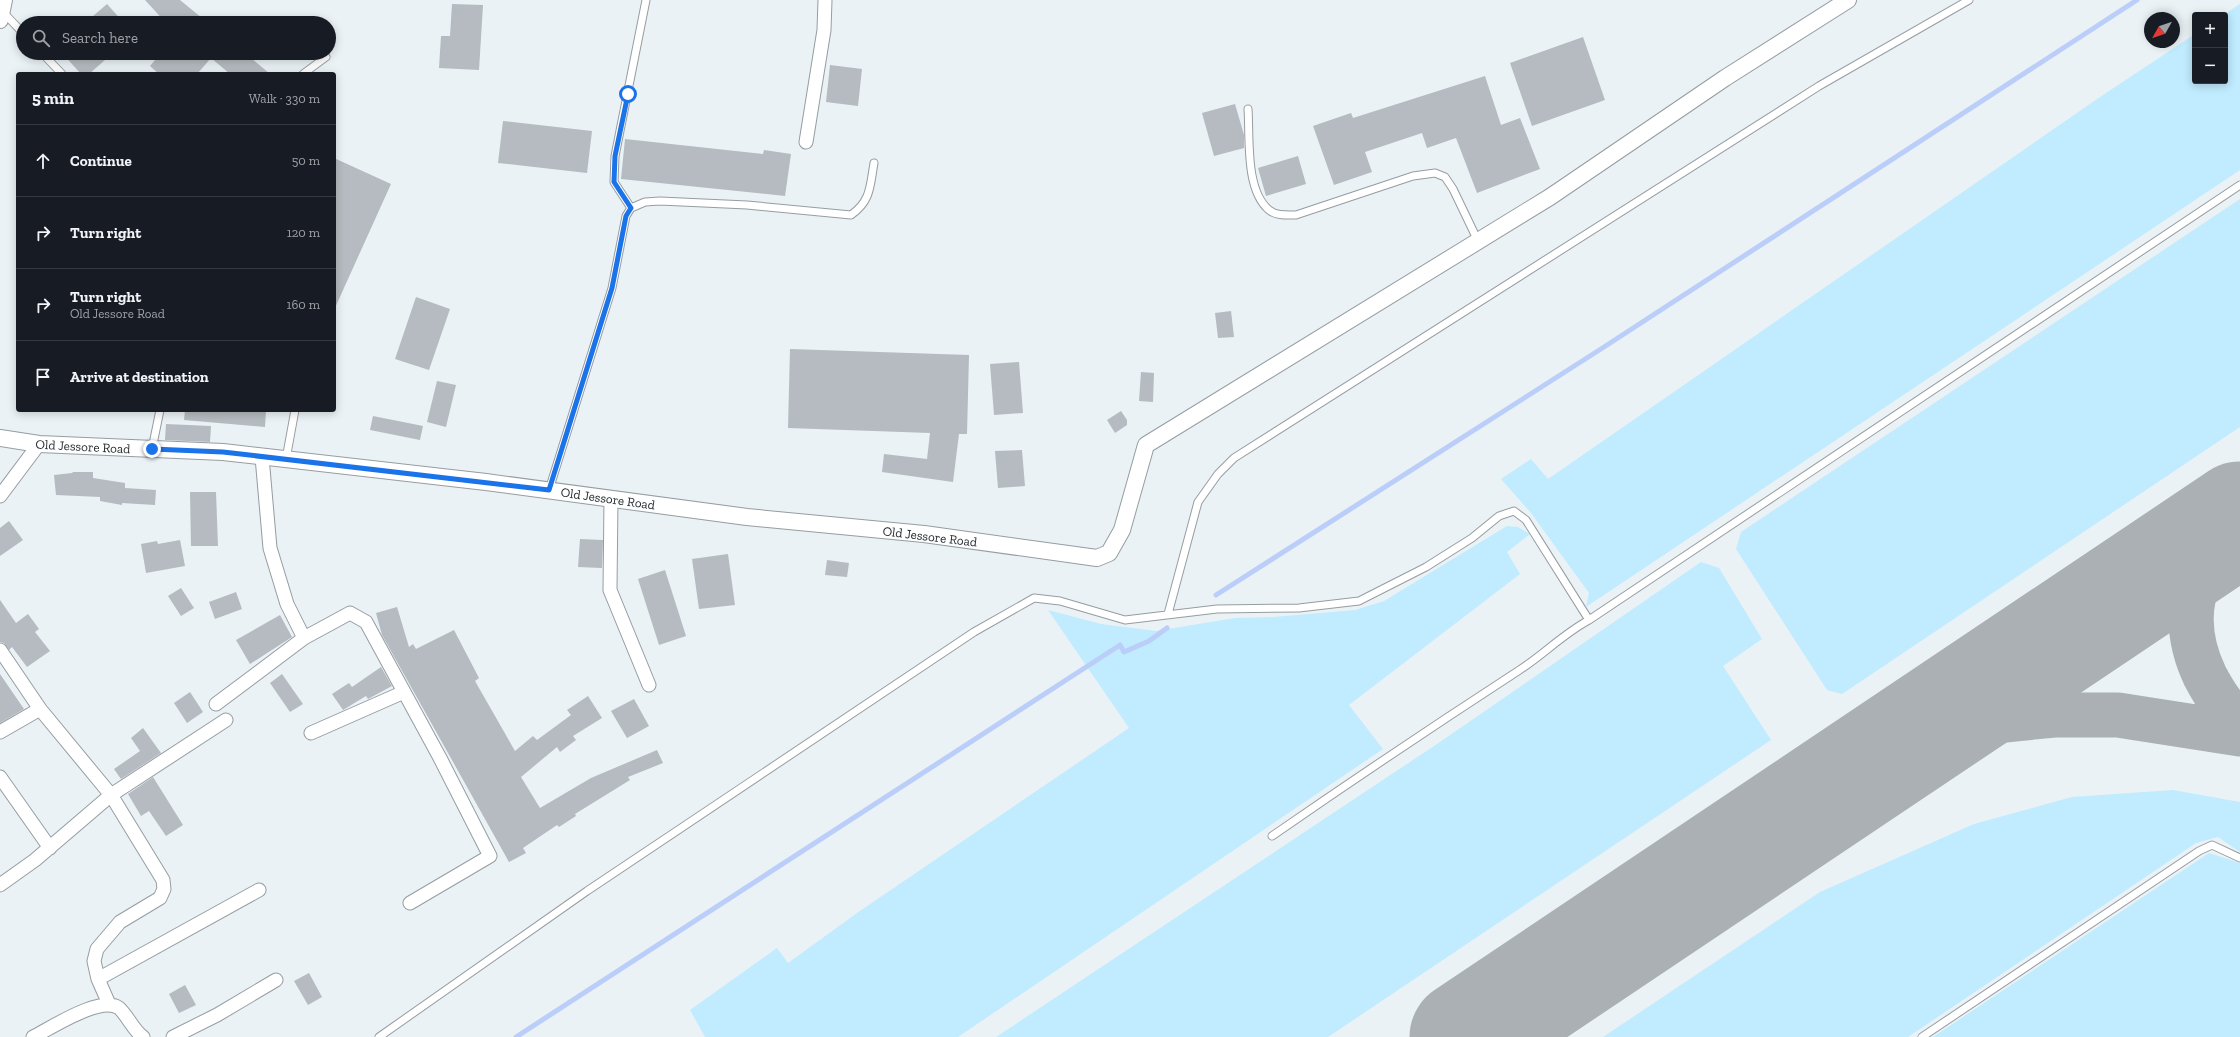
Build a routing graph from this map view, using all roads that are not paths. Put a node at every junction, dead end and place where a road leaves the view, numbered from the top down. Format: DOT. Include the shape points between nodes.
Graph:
graph roads {
  1 [pos="646,0"];
  2 [pos="826,0"];
  3 [pos="1848,0"];
  4 [pos="1969,0"];
  5 [pos="2,10"];
  6 [pos="16,25"];
  7 [pos="49,60"];
  8 [pos="322,60"];
  9 [pos="60,72"];
  10 [pos="306,72"];
  11 [pos="1248,109"];
  12 [pos="806,142"];
  13 [pos="874,163"];
  14 [pos="2240,185"];
  15 [pos="631,208"];
  16 [pos="1478,241"];
  17 [pos="160,412"];
  18 [pos="295,412"];
  19 [pos="0,438"];
  20 [pos="39,444"];
  21 [pos="152,449"];
  22 [pos="262,457"];
  23 [pos="286,460"];
  24 [pos="549,490"];
  25 [pos="0,496"];
  26 [pos="611,498"];
  27 [pos="1168,614"];
  28 [pos="1589,620"];
  29 [pos="304,638"];
  30 [pos="0,650"];
  31 [pos="649,685"];
  32 [pos="404,692"];
  33 [pos="216,704"];
  34 [pos="40,709"];
  35 [pos="226,720"];
  36 [pos="0,732"];
  37 [pos="311,733"];
  38 [pos="0,777"];
  39 [pos="110,794"];
  40 [pos="1272,836"];
  41 [pos="50,848"];
  42 [pos="2240,858"];
  43 [pos="0,885"];
  44 [pos="259,890"];
  45 [pos="410,903"];
  46 [pos="98,979"];
  47 [pos="276,980"];
  48 [pos="109,1004"];
  49 [pos="33,1037"];
  50 [pos="143,1037"];
  51 [pos="173,1037"];
  52 [pos="379,1037"];
  53 [pos="1922,1037"];
  1 -- 15 [label="lane" via="615,156 614,182"];
  2 -- 12 [label="street" via="824,30"];
  3 -- 16 [label="street" via="1738,70 1550,197"];
  4 -- 27 [label="lane" via="1819,86 1234,458 1218,474 1198,502"];
  5 -- 6 [label="lane"];
  7 -- 9 [label="lane"];
  8 -- 10 [label="lane"];
  11 -- 16 [label="lane" via="1252,179 1258,195 1269,210 1281,215 1296,215 1413,176 1434,173 1446,177"];
  13 -- 15 [label="lane" via="869,192 863,206 851,214 660,201 645,202"];
  14 -- 28 [label="lane"];
  15 -- 24 [label="lane" via="626,216 612,288"];
  16 -- 26 [label="street, Old Jessore Road" via="1146,445 1122,530 1109,553 1097,558 924,534 746,517"];
  17 -- 21 [label="lane"];
  18 -- 23 [label="lane"];
  19 -- 20 [label="street, Old Jessore Road"];
  20 -- 21 [label="street, Old Jessore Road"];
  20 -- 25 [label="street"];
  21 -- 22 [label="street, Old Jessore Road" via="223,452"];
  22 -- 23 [label="street, Old Jessore Road"];
  22 -- 29 [label="street" via="270,548 287,604"];
  23 -- 24 [label="street, Old Jessore Road"];
  24 -- 26 [label="street, Old Jessore Road"];
  26 -- 31 [label="street" via="610,590"];
  27 -- 28 [label="lane" via="1217,609 1299,608 1359,601 1426,567 1472,538 1499,516 1514,511 1526,520"];
  27 -- 52 [label="lane" via="1125,620 1060,600 1034,598 1020,605 974,632 587,891"];
  28 -- 40 [label="lane" via="1571,630 1526,666 1377,762"];
  29 -- 32 [label="street" via="350,613 366,622"];
  29 -- 33 [label="street"];
  30 -- 34 [label="street"];
  32 -- 37 [label="street"];
  32 -- 45 [label="street" via="490,856"];
  34 -- 36 [label="street"];
  34 -- 39 [label="street"];
  35 -- 39 [label="street"];
  38 -- 41 [label="street"];
  39 -- 41 [label="street"];
  39 -- 46 [label="street" via="163,880 164,889 160,898 120,922 97,949 94,961"];
  41 -- 43 [label="street"];
  42 -- 53 [label="lane" via="2212,845 2199,852"];
  44 -- 46 [label="street"];
  46 -- 48 [label="street"];
  47 -- 51 [label="street" via="217,1015"];
  48 -- 49 [label="street" via="94,1006"];
  48 -- 50 [label="street" via="119,1008"];
}
